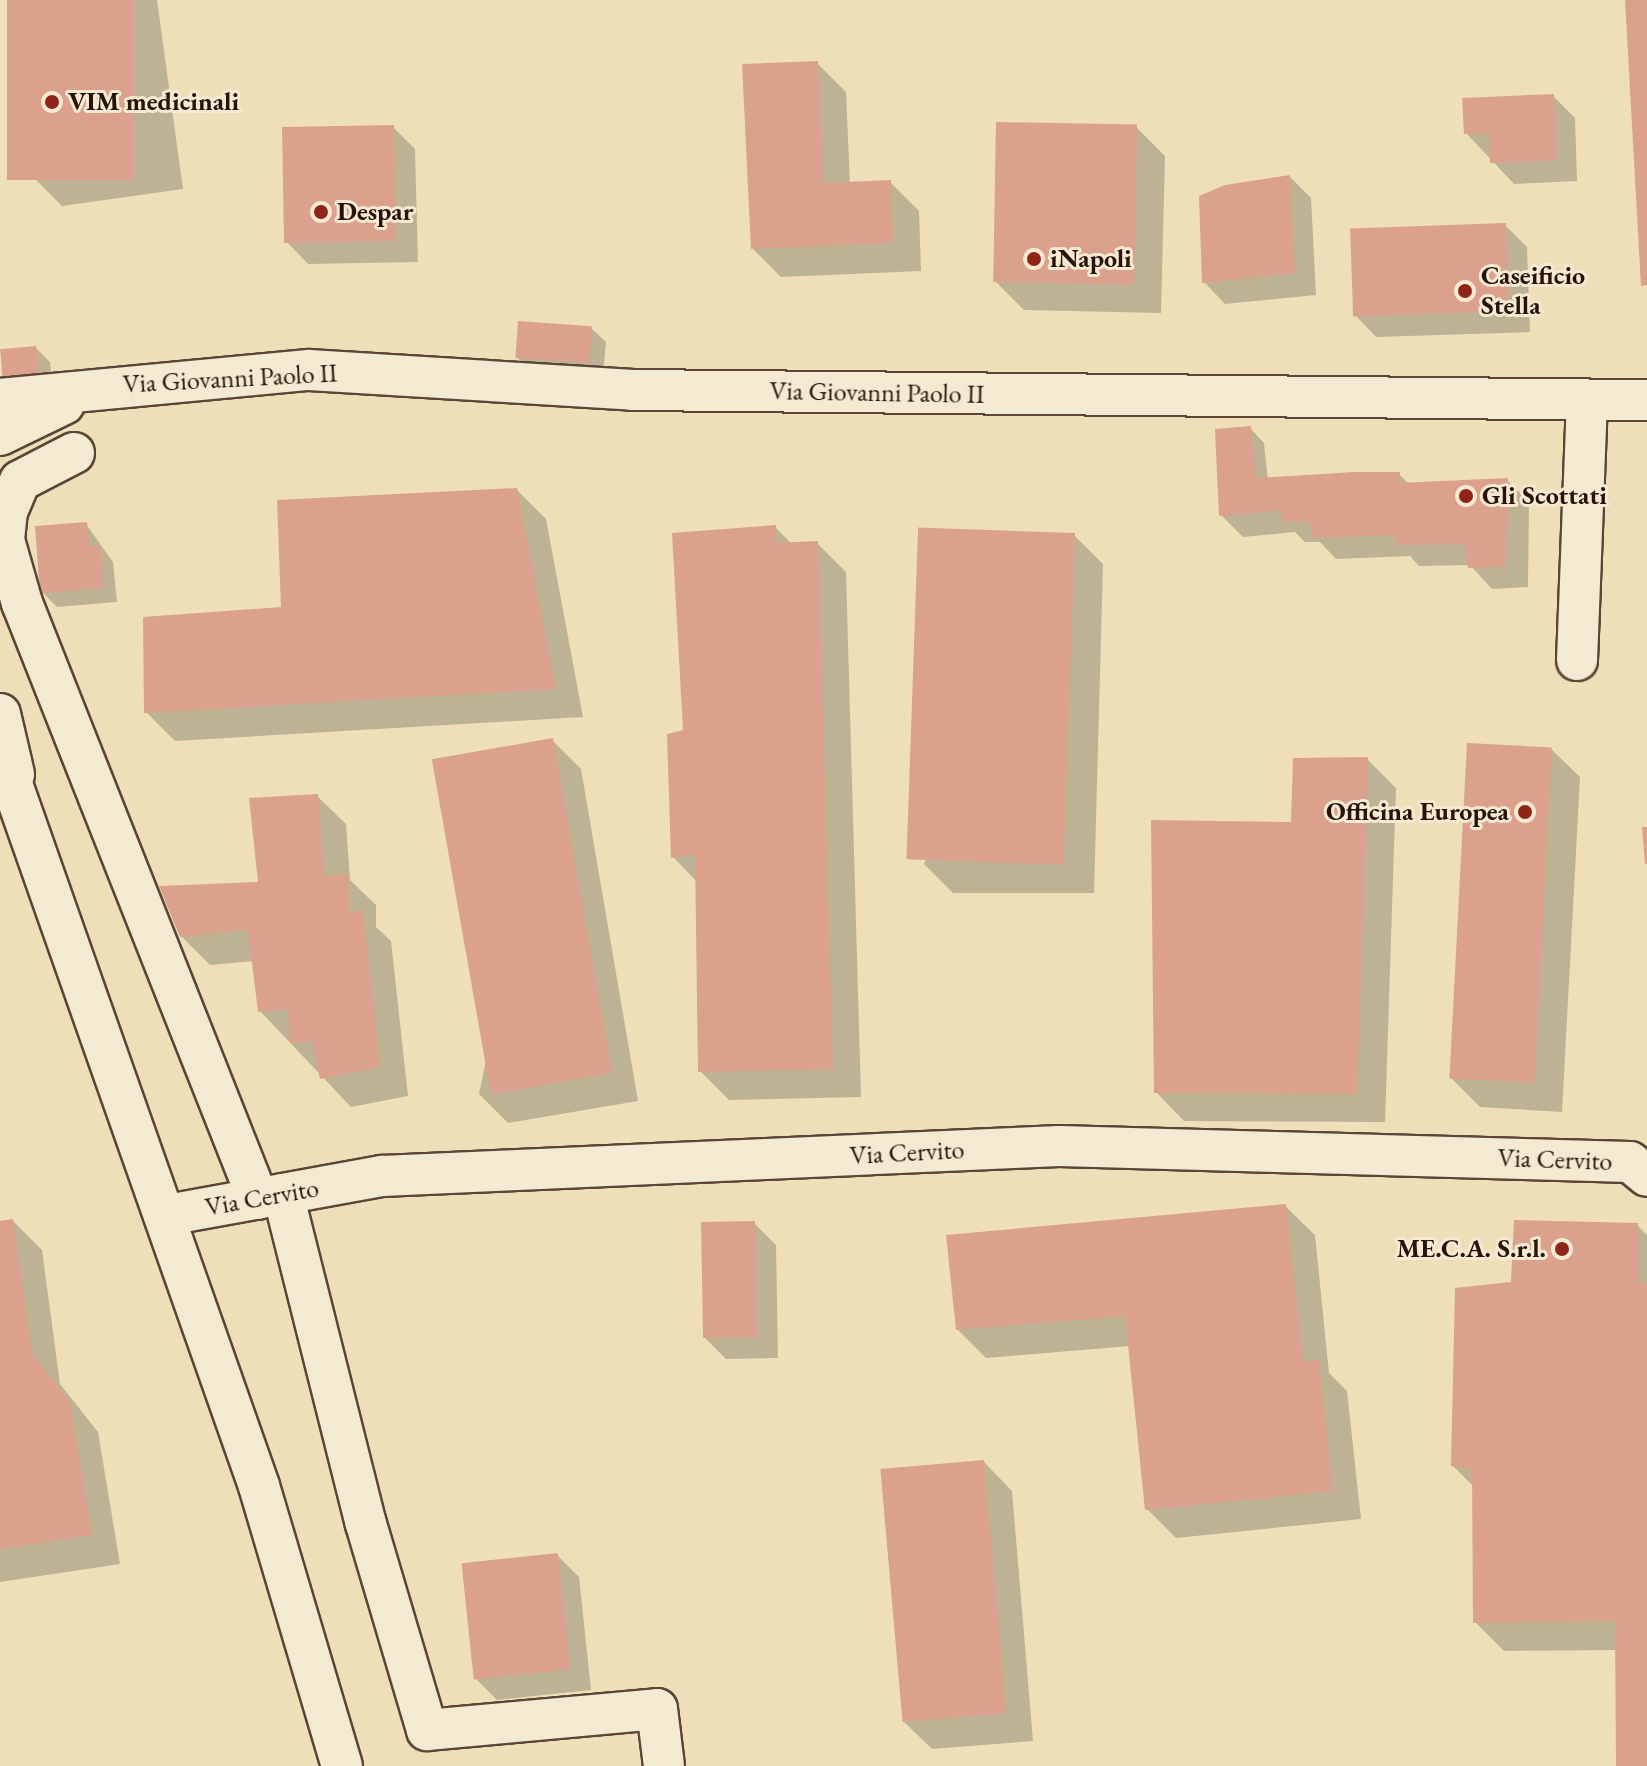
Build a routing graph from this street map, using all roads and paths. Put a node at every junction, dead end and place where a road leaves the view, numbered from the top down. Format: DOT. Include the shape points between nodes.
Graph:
graph roads {
  1 [pos="108,386"];
  2 [pos="0,399"];
  3 [pos="1587,400"];
  4 [pos="1647,400"];
  5 [pos="0,435"];
  6 [pos="74,453"];
  7 [pos="1577,660"];
  8 [pos="0,714"];
  9 [pos="8,768"];
  10 [pos="1647,1176"];
  11 [pos="271,1196"];
  12 [pos="167,1215"];
  13 [pos="342,1766"];
  14 [pos="664,1766"];
  1 -- 2 [label="street, Via Giovanni Paolo II"];
  1 -- 3 [label="street, Via Giovanni Paolo II" via="309,370 633,390"];
  1 -- 5 [label="street"];
  3 -- 4 [label="street, Via Giovanni Paolo II"];
  3 -- 7 [label="street"];
  6 -- 11 [label="street" via="20,481 7,511 4,540 22,603"];
  8 -- 9 [label="street"];
  9 -- 12 [label="street"];
  10 -- 11 [label="street, Via Cervito" via="1630,1162 1059,1146 382,1176"];
  11 -- 12 [label="street, Via Cervito"];
  11 -- 14 [label="street" via="427,1730 657,1709"];
  12 -- 13 [label="street" via="259,1486"];
}
